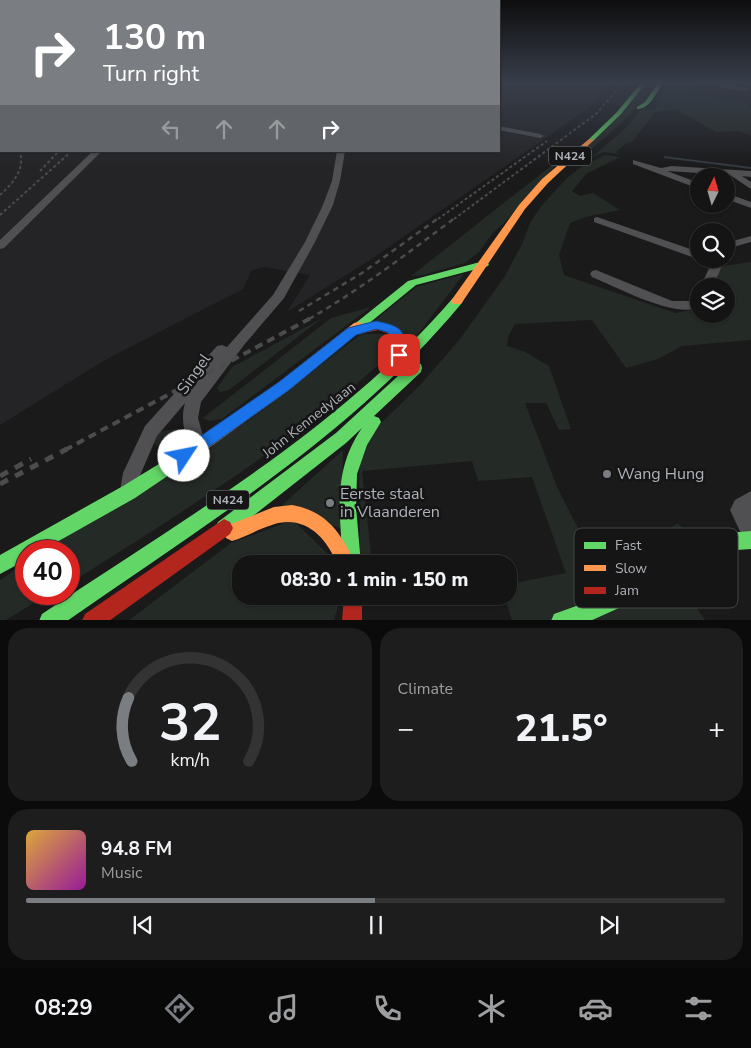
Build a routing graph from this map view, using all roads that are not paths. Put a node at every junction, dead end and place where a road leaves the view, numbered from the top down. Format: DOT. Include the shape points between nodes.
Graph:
graph roads {
  1 [pos="620,112"];
  2 [pos="634,112"];
  3 [pos="500,128"];
  4 [pos="540,136"];
  5 [pos="97,152"];
  6 [pos="341,152"];
  7 [pos="636,162"];
  8 [pos="661,170"];
  9 [pos="690,170"];
  10 [pos="735,173"];
  11 [pos="751,174"];
  12 [pos="735,175"];
  13 [pos="690,183"];
  14 [pos="751,186"];
  15 [pos="735,199"];
  16 [pos="751,205"];
  17 [pos="597,220"];
  18 [pos="520,231"];
  19 [pos="751,239"];
  20 [pos="735,243"];
  21 [pos="0,246"];
  22 [pos="690,253"];
  23 [pos="484,264"];
  24 [pos="596,274"];
  25 [pos="283,287"];
  26 [pos="690,305"];
  27 [pos="352,331"];
  28 [pos="423,361"];
  29 [pos="398,366"];
  30 [pos="389,396"];
  31 [pos="198,447"];
  32 [pos="129,492"];
  33 [pos="751,500"];
  34 [pos="751,532"];
  35 [pos="214,535"];
  36 [pos="751,540"];
  37 [pos="738,541"];
  38 [pos="343,555"];
  39 [pos="351,555"];
  40 [pos="0,565"];
  41 [pos="353,605"];
  42 [pos="596,608"];
  43 [pos="49,620"];
  44 [pos="92,620"];
  45 [pos="352,620"];
  46 [pos="561,620"];
  1 -- 23 [label="main road, John Kennedylaan / N424" via="557,168 531,196"];
  2 -- 18 [label="main road, N424" via="551,188"];
  3 -- 4 [label="street"];
  5 -- 21 [label="street"];
  6 -- 25 [label="street, Singel" via="328,205"];
  7 -- 8 [label="street"];
  8 -- 9 [label="street"];
  8 -- 13 [label="street"];
  10 -- 11 [label="street"];
  12 -- 14 [label="street"];
  15 -- 16 [label="street"];
  17 -- 22 [label="street"];
  19 -- 20 [label="street"];
  23 -- 27 [label="main road" via="412,283"];
  23 -- 29 [label="main road, John Kennedylaan / N424" via="438,324"];
  24 -- 26 [label="street" via="671,305"];
  25 -- 31 [label="street, Singel" via="278,298 194,399 190,422"];
  25 -- 32 [label="street, Singel" via="151,431 132,473"];
  27 -- 29 [label="main road" via="376,325 396,332 400,344"];
  27 -- 31 [label="main road" via="284,386"];
  28 -- 30 [label="main road, N424"];
  29 -- 43 [label="main road, John Kennedylaan / N424" via="325,429 258,479"];
  30 -- 35 [label="main road, N424" via="332,445"];
  30 -- 39 [label="main road" via="378,418 353,452 348,471 346,488"];
  31 -- 32 [label="main road"];
  32 -- 40 [label="main road"];
  33 -- 34 [label="street" via="739,510"];
  35 -- 38 [label="main road" via="240,530 282,514 299,516 318,522 332,535"];
  35 -- 44 [label="main road, N424"];
  36 -- 37 [label="main road"];
  41 -- 45 [label="main road"];
  42 -- 46 [label="main road"];
}
